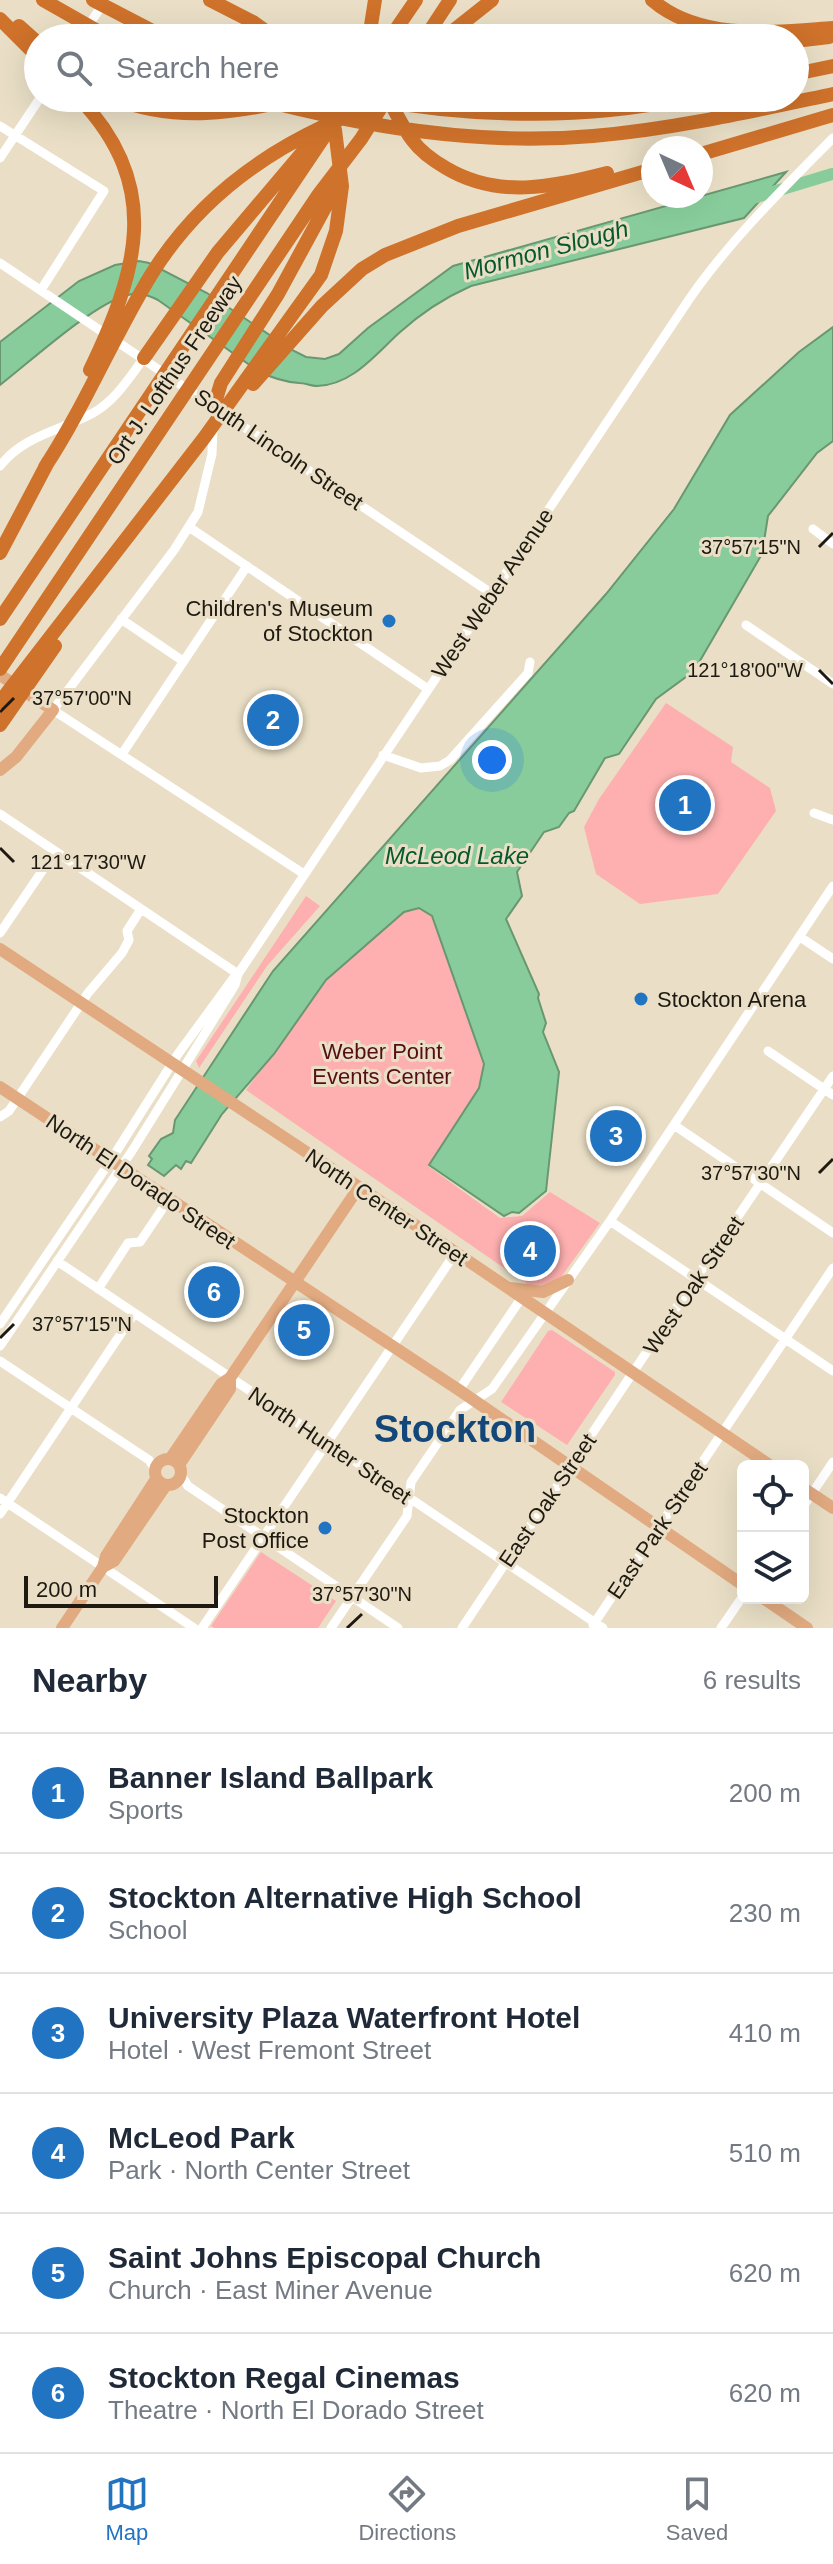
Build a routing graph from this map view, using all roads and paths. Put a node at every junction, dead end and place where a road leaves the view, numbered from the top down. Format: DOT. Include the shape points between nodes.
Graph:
graph roads {
  1 [pos="43,0"];
  2 [pos="93,0"];
  3 [pos="106,0"];
  4 [pos="210,0"];
  5 [pos="375,0"];
  6 [pos="416,0"];
  7 [pos="450,0"];
  8 [pos="492,0"];
  9 [pos="652,0"];
  10 [pos="0,10"];
  11 [pos="0,19"];
  12 [pos="84,24"];
  13 [pos="90,24"];
  14 [pos="138,24"];
  15 [pos="255,24"];
  16 [pos="371,24"];
  17 [pos="400,24"];
  18 [pos="434,24"];
  19 [pos="462,24"];
  20 [pos="695,24"];
  21 [pos="809,32"];
  22 [pos="829,33"];
  23 [pos="24,37"];
  24 [pos="809,38"];
  25 [pos="24,40"];
  26 [pos="833,66"];
  27 [pos="809,71"];
  28 [pos="833,94"];
  29 [pos="809,100"];
  30 [pos="31,112"];
  31 [pos="90,112"];
  32 [pos="166,112"];
  33 [pos="207,112"];
  34 [pos="318,112"];
  35 [pos="328,112"];
  36 [pos="340,112"];
  37 [pos="358,112"];
  38 [pos="378,112"];
  39 [pos="395,112"];
  40 [pos="475,112"];
  41 [pos="582,112"];
  42 [pos="747,112"];
  43 [pos="833,115"];
  44 [pos="0,126"];
  45 [pos="15,135"];
  46 [pos="833,138"];
  47 [pos="361,139"];
  48 [pos="713,147"];
  49 [pos="311,149"];
  50 [pos="0,158"];
  51 [pos="641,165"];
  52 [pos="641,173"];
  53 [pos="0,263"];
  54 [pos="41,290"];
  55 [pos="286,336"];
  56 [pos="144,358"];
  57 [pos="214,406"];
  58 [pos="0,466"];
  59 [pos="43,472"];
  60 [pos="189,527"];
  61 [pos="813,529"];
  62 [pos="833,544"];
  63 [pos="0,553"];
  64 [pos="247,566"];
  65 [pos="491,593"];
  66 [pos="0,619"];
  67 [pos="121,619"];
  68 [pos="746,625"];
  69 [pos="183,661"];
  70 [pos="530,662"];
  71 [pos="0,672"];
  72 [pos="833,684"];
  73 [pos="428,689"];
  74 [pos="5,704"];
  75 [pos="53,710"];
  76 [pos="0,725"];
  77 [pos="122,754"];
  78 [pos="383,755"];
  79 [pos="0,770"];
  80 [pos="814,813"];
  81 [pos="0,814"];
  82 [pos="833,820"];
  83 [pos="55,852"];
  84 [pos="304,874"];
  85 [pos="833,886"];
  86 [pos="143,911"];
  87 [pos="0,933"];
  88 [pos="800,937"];
  89 [pos="0,949"];
  90 [pos="833,959"];
  91 [pos="238,974"];
  92 [pos="81,1003"];
  93 [pos="768,1051"];
  94 [pos="176,1067"];
  95 [pos="833,1076"];
  96 [pos="0,1087"];
  97 [pos="829,1092"];
  98 [pos="17,1098"];
  99 [pos="0,1117"];
  100 [pos="674,1125"];
  101 [pos="116,1164"];
  102 [pos="762,1184"];
  103 [pos="359,1187"];
  104 [pos="169,1199"];
  105 [pos="610,1221"];
  106 [pos="833,1233"];
  107 [pos="456,1252"];
  108 [pos="57,1261"];
  109 [pos="833,1268"];
  110 [pos="696,1279"];
  111 [pos="568,1280"];
  112 [pos="294,1283"];
  113 [pos="507,1288"];
  114 [pos="98,1289"];
  115 [pos="522,1297"];
  116 [pos="545,1313"];
  117 [pos="134,1314"];
  118 [pos="0,1324"];
  119 [pos="785,1339"];
  120 [pos="0,1346"];
  121 [pos="392,1348"];
  122 [pos="0,1361"];
  123 [pos="833,1371"];
  124 [pos="633,1374"];
  125 [pos="230,1378"];
  126 [pos="459,1390"];
  127 [pos="474,1401"];
  128 [pos="71,1408"];
  129 [pos="722,1433"];
  130 [pos="327,1443"];
  131 [pos="762,1460"];
  132 [pos="833,1462"];
  133 [pos="570,1466"];
  134 [pos="168,1472"];
  135 [pos="809,1489"];
  136 [pos="809,1492"];
  137 [pos="144,1498"];
  138 [pos="410,1498"];
  139 [pos="4,1501"];
  140 [pos="833,1508"];
  141 [pos="0,1514"];
  142 [pos="139,1521"];
  143 [pos="659,1528"];
  144 [pos="263,1538"];
  145 [pos="505,1563"];
  146 [pos="103,1567"];
  147 [pos="737,1581"];
  148 [pos="352,1597"];
  149 [pos="738,1604"];
  150 [pos="772,1604"];
  151 [pos="596,1626"];
  152 [pos="62,1628"];
  153 [pos="194,1628"];
  154 [pos="202,1628"];
  155 [pos="331,1628"];
  156 [pos="398,1628"];
  157 [pos="462,1628"];
  158 [pos="721,1628"];
  159 [pos="807,1628"];
  1 -- 12 [label="highway"];
  2 -- 14 [label="highway"];
  3 -- 13 [label="street"];
  4 -- 15 [label="highway"];
  5 -- 16 [label="highway"];
  6 -- 17 [label="highway"];
  7 -- 18 [label="highway"];
  8 -- 19 [label="highway"];
  9 -- 20 [label="highway"];
  10 -- 23 [label="highway"];
  11 -- 25 [label="highway"];
  21 -- 22 [label="highway"];
  22 -- 24 [label="highway"];
  26 -- 27 [label="highway"];
  28 -- 29 [label="highway"];
  30 -- 45 [label="street"];
  31 -- 59 [label="highway" via="123,166 134,244 114,317"];
  32 -- 33 [label="highway"];
  34 -- 42 [label="highway" via="372,124 539,139 616,134"];
  35 -- 55 [label="highway" via="338,145 339,216 321,275"];
  36 -- 49 [label="highway"];
  37 -- 59 [label="highway" via="278,151 197,215 151,276"];
  38 -- 47 [label="highway, Ort J. Lofthus Freeway"];
  39 -- 51 [label="highway" via="419,148 442,166 503,188 534,188"];
  40 -- 41 [label="highway"];
  43 -- 48 [label="highway"];
  44 -- 45 [label="street"];
  45 -- 50 [label="street"];
  45 -- 54 [label="street" via="104,191"];
  46 -- 65 [label="street, West Weber Avenue" via="709,270"];
  47 -- 57 [label="highway" via="278,294 221,383"];
  47 -- 71 [label="highway, Ort J. Lofthus Freeway"];
  49 -- 56 [label="highway" via="249,213"];
  49 -- 66 [label="highway, Ort J. Lofthus Freeway"];
  52 -- 55 [label="highway" via="458,226 385,255"];
  53 -- 54 [label="street, South Lincoln Street"];
  54 -- 56 [label="street, South Lincoln Street"];
  55 -- 74 [label="highway"];
  56 -- 57 [label="street, South Lincoln Street"];
  56 -- 58 [label="street" via="106,405 32,439"];
  57 -- 60 [label="street" via="205,490"];
  57 -- 65 [label="street, South Lincoln Street"];
  59 -- 63 [label="highway"];
  60 -- 64 [label="street"];
  60 -- 67 [label="street"];
  61 -- 62 [label="street"];
  64 -- 69 [label="street"];
  64 -- 73 [label="street"];
  65 -- 73 [label="street, West Weber Avenue"];
  67 -- 69 [label="street"];
  67 -- 75 [label="street"];
  68 -- 72 [label="street"];
  69 -- 77 [label="street"];
  70 -- 78 [label="street" via="528,673 450,760 421,768"];
  71 -- 75 [label="main road"];
  73 -- 78 [label="street, West Weber Avenue"];
  74 -- 76 [label="highway"];
  75 -- 77 [label="street"];
  75 -- 79 [label="main road"];
  77 -- 84 [label="street"];
  78 -- 84 [label="street, West Weber Avenue"];
  80 -- 82 [label="street"];
  81 -- 83 [label="street"];
  83 -- 86 [label="street"];
  83 -- 87 [label="street"];
  84 -- 91 [label="street, West Weber Avenue"];
  85 -- 88 [label="street"];
  86 -- 91 [label="street"];
  86 -- 92 [label="street" via="127,931 122,953"];
  88 -- 90 [label="street"];
  88 -- 100 [label="street"];
  89 -- 92 [label="main road, North Center Street"];
  91 -- 94 [label="street, West Weber Avenue"];
  92 -- 94 [label="main road, North Center Street"];
  92 -- 98 [label="street"];
  93 -- 97 [label="street"];
  94 -- 101 [label="street, West Weber Avenue"];
  94 -- 103 [label="main road, North Center Street"];
  95 -- 97 [label="street, West Oak Street"];
  96 -- 98 [label="main road, North El Dorado Street"];
  97 -- 102 [label="street, West Oak Street"];
  98 -- 99 [label="street"];
  98 -- 101 [label="main road, North El Dorado Street"];
  100 -- 102 [label="street"];
  100 -- 105 [label="street"];
  101 -- 104 [label="main road, North El Dorado Street"];
  101 -- 108 [label="street"];
  101 -- 118 [label="street"];
  102 -- 106 [label="street"];
  102 -- 110 [label="street, West Oak Street"];
  103 -- 107 [label="main road, North Center Street"];
  103 -- 112 [label="main road"];
  104 -- 112 [label="main road, North El Dorado Street"];
  104 -- 114 [label="street" via="140,1242 128,1243"];
  105 -- 110 [label="street"];
  105 -- 111 [label="street"];
  107 -- 113 [label="main road, North Center Street"];
  107 -- 121 [label="street"];
  108 -- 114 [label="street, North Hunter Street"];
  108 -- 120 [label="street"];
  109 -- 119 [label="street, East Park Street"];
  110 -- 119 [label="street"];
  110 -- 124 [label="street, West Oak Street"];
  111 -- 113 [label="main road" via="543,1292"];
  111 -- 116 [label="street"];
  112 -- 121 [label="main road, North El Dorado Street"];
  112 -- 125 [label="main road"];
  113 -- 115 [label="main road, North Center Street"];
  114 -- 117 [label="street, North Hunter Street"];
  115 -- 116 [label="main road, North Center Street"];
  115 -- 126 [label="street"];
  116 -- 124 [label="main road, North Center Street"];
  116 -- 127 [label="street" via="492,1389"];
  117 -- 125 [label="street, North Hunter Street"];
  117 -- 128 [label="street"];
  119 -- 123 [label="street"];
  119 -- 129 [label="street, East Park Street"];
  121 -- 126 [label="main road, North El Dorado Street"];
  121 -- 130 [label="street"];
  122 -- 128 [label="street"];
  124 -- 129 [label="main road, North Center Street"];
  124 -- 133 [label="street, East Oak Street"];
  125 -- 130 [label="street, North Hunter Street"];
  125 -- 134 [label="main road" via="221,1384"];
  126 -- 127 [label="main road, North El Dorado Street"];
  127 -- 133 [label="main road, North El Dorado Street"];
  127 -- 138 [label="street" via="460,1410 411,1482"];
  128 -- 134 [label="street"];
  128 -- 139 [label="street"];
  129 -- 131 [label="main road, North Center Street"];
  129 -- 143 [label="street, East Park Street"];
  130 -- 138 [label="street, North Hunter Street"];
  130 -- 144 [label="street"];
  132 -- 135 [label="street"];
  133 -- 143 [label="main road, North El Dorado Street"];
  133 -- 145 [label="street, East Oak Street"];
  134 -- 137 [label="main road"];
  134 -- 142 [label="main road"];
  134 -- 144 [label="street"];
  136 -- 140 [label="main road"];
  137 -- 142 [label="main road"];
  137 -- 146 [label="main road"];
  138 -- 145 [label="street, North Hunter Street"];
  138 -- 148 [label="street" via="407,1516"];
  139 -- 141 [label="street"];
  139 -- 146 [label="street"];
  142 -- 146 [label="main road" via="114,1561"];
  143 -- 147 [label="main road, North El Dorado Street"];
  143 -- 151 [label="street, East Park Street"];
  144 -- 148 [label="street"];
  144 -- 154 [label="street"];
  145 -- 151 [label="street, North Hunter Street"];
  145 -- 157 [label="street, East Oak Street"];
  146 -- 152 [label="main road"];
  146 -- 153 [label="street"];
  148 -- 155 [label="street"];
  148 -- 156 [label="street"];
  149 -- 158 [label="street"];
  150 -- 159 [label="main road"];
}
